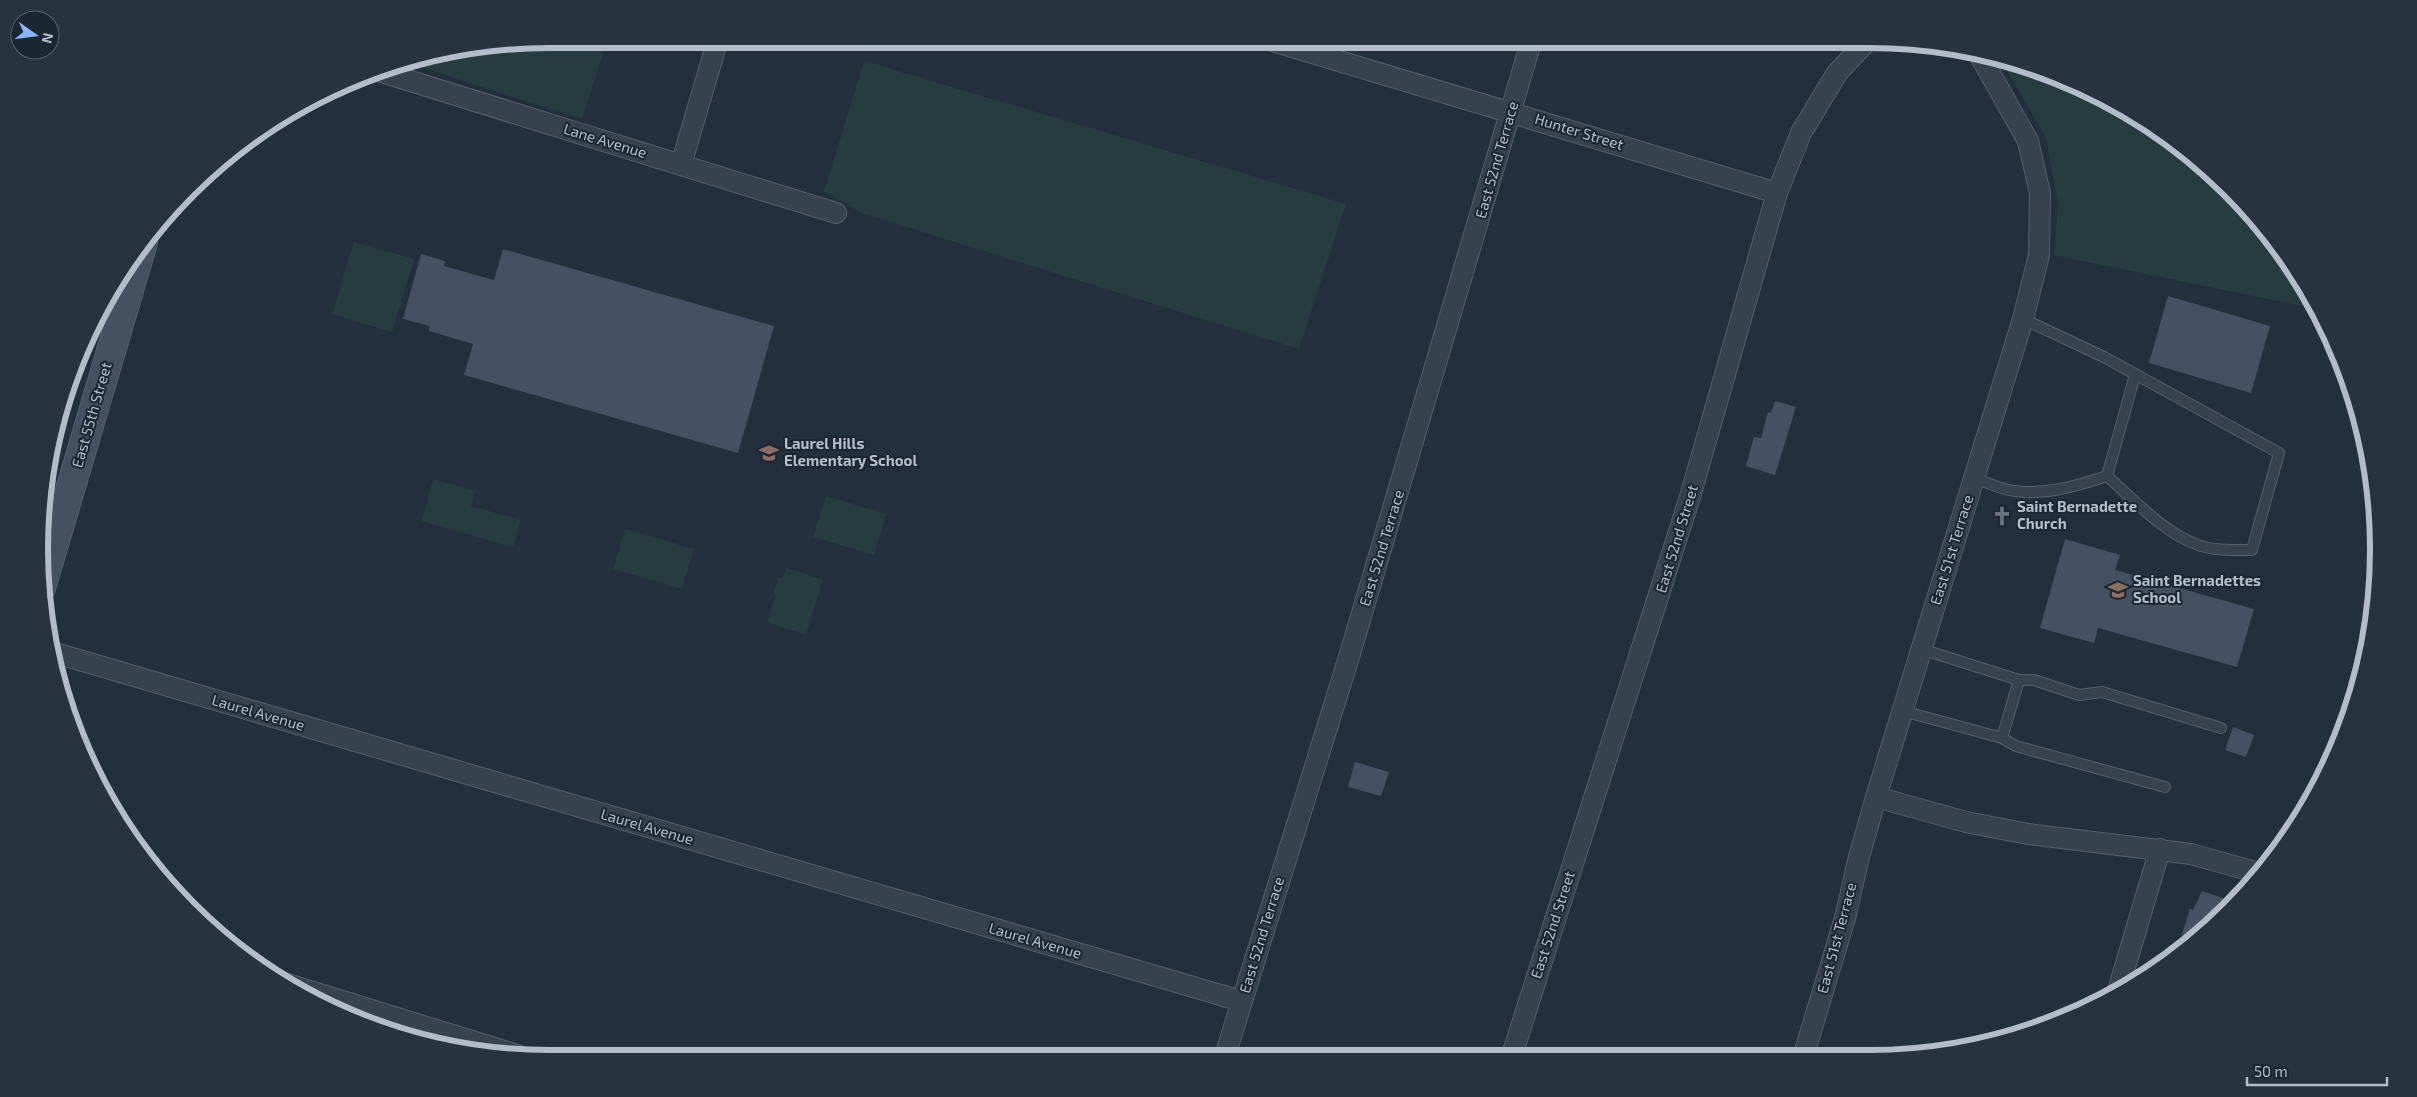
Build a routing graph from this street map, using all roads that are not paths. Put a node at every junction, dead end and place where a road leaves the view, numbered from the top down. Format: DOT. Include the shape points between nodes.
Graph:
graph roads {
  1 [pos="715,48"];
  2 [pos="1296,48"];
  3 [pos="1530,48"];
  4 [pos="1861,48"];
  5 [pos="1983,61"];
  6 [pos="387,74"];
  7 [pos="1512,112"];
  8 [pos="681,165"];
  9 [pos="1777,193"];
  10 [pos="836,213"];
  11 [pos="137,263"];
  12 [pos="2023,319"];
  13 [pos="2136,375"];
  14 [pos="2106,476"];
  15 [pos="1974,478"];
  16 [pos="48,563"];
  17 [pos="1921,649"];
  18 [pos="59,654"];
  19 [pos="2019,680"];
  20 [pos="1902,711"];
  21 [pos="2221,728"];
  22 [pos="2002,738"];
  23 [pos="2166,787"];
  24 [pos="1876,797"];
  25 [pos="2160,849"];
  26 [pos="2252,871"];
  27 [pos="2121,981"];
  28 [pos="320,994"];
  29 [pos="1241,1001"];
  30 [pos="484,1045"];
  31 [pos="1227,1050"];
  32 [pos="1514,1050"];
  33 [pos="1805,1050"];
  1 -- 8 [label="street"];
  2 -- 7 [label="street, Hunter Street"];
  3 -- 7 [label="street, East 52nd Terrace"];
  4 -- 9 [label="street, East 52nd Street" via="1837,73 1801,133"];
  5 -- 12 [label="street, East 51st Terrace" via="2028,141 2040,194 2038,255"];
  6 -- 8 [label="street, Lane Avenue"];
  7 -- 9 [label="street, Hunter Street"];
  7 -- 29 [label="street, East 52nd Terrace" via="1349,657"];
  8 -- 10 [label="street, Lane Avenue"];
  9 -- 32 [label="street, East 52nd Street" via="1689,500"];
  11 -- 16 [label="street, East 55th Street"];
  12 -- 13 [label="lane"];
  12 -- 15 [label="street, East 51st Terrace"];
  13 -- 14 [label="lane"];
  13 -- 14 [label="lane" via="2279,453 2252,550 2221,550 2199,545 2170,531"];
  14 -- 15 [label="lane" via="2073,487 2039,492 2013,491"];
  15 -- 17 [label="street, East 51st Terrace"];
  17 -- 19 [label="lane"];
  17 -- 20 [label="street, East 51st Terrace"];
  18 -- 29 [label="street, Laurel Avenue"];
  19 -- 21 [label="lane" via="2034,680 2079,695 2102,692"];
  19 -- 22 [label="lane"];
  20 -- 22 [label="lane"];
  20 -- 24 [label="street, East 51st Terrace"];
  22 -- 23 [label="lane" via="2016,746"];
  24 -- 25 [label="street" via="1966,822"];
  24 -- 33 [label="street, East 51st Terrace" via="1845,918"];
  25 -- 26 [label="street" via="2192,854"];
  25 -- 27 [label="street"];
  28 -- 30 [label="street"];
  29 -- 31 [label="street, East 52nd Terrace"];
}
